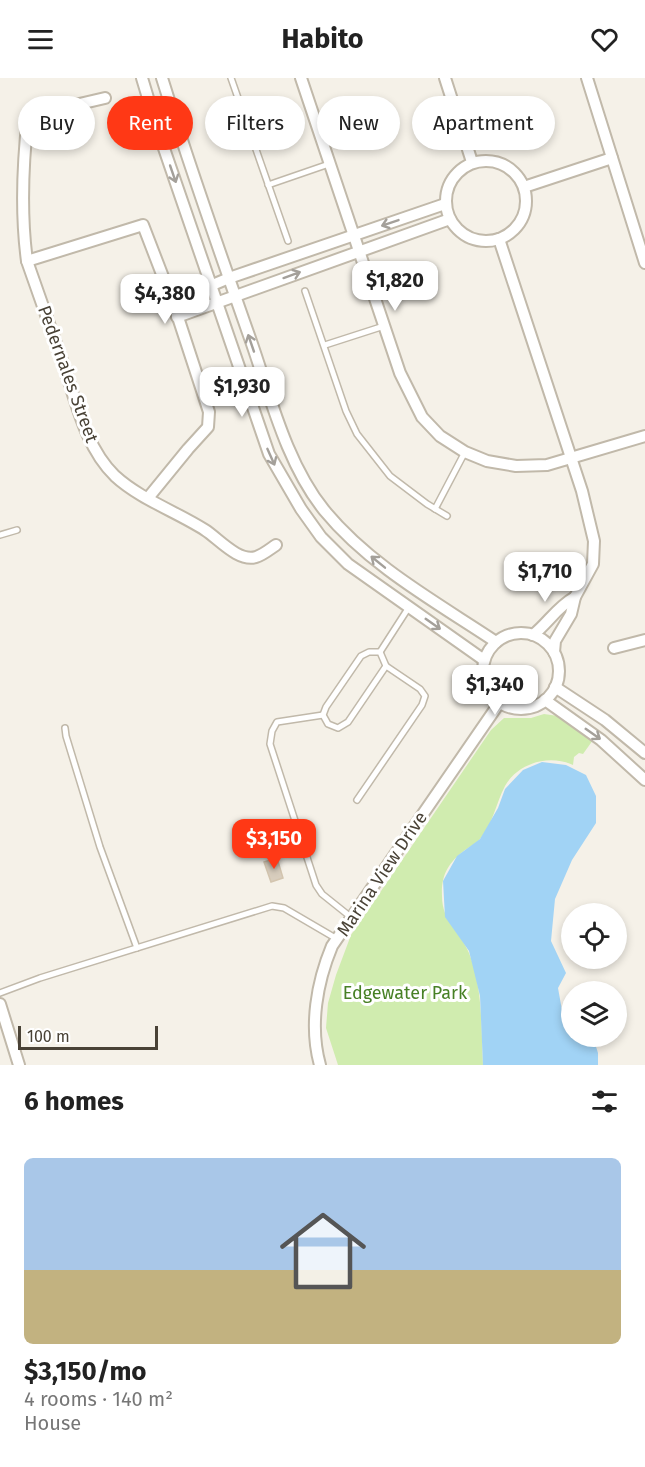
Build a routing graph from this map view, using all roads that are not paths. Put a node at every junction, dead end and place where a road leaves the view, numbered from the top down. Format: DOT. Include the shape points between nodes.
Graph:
graph roads {
  1 [pos="142,78"];
  2 [pos="162,78"];
  3 [pos="231,78"];
  4 [pos="301,78"];
  5 [pos="445,78"];
  6 [pos="587,78"];
  7 [pos="105,98"];
  8 [pos="612,158"];
  9 [pos="472,162"];
  10 [pos="330,164"];
  11 [pos="268,185"];
  12 [pos="524,187"];
  13 [pos="445,204"];
  14 [pos="450,219"];
  15 [pos="354,235"];
  16 [pos="499,239"];
  17 [pos="288,241"];
  18 [pos="360,251"];
  19 [pos="27,261"];
  20 [pos="645,263"];
  21 [pos="229,278"];
  22 [pos="211,286"];
  23 [pos="305,291"];
  24 [pos="235,295"];
  25 [pos="172,302"];
  26 [pos="217,302"];
  27 [pos="177,317"];
  28 [pos="384,326"];
  29 [pos="324,345"];
  30 [pos="645,436"];
  31 [pos="465,452"];
  32 [pos="571,459"];
  33 [pos="148,498"];
  34 [pos="435,509"];
  35 [pos="447,516"];
  36 [pos="17,530"];
  37 [pos="0,535"];
  38 [pos="276,545"];
  39 [pos="416,588"];
  40 [pos="575,597"];
  41 [pos="407,606"];
  42 [pos="533,635"];
  43 [pos="645,640"];
  44 [pos="496,642"];
  45 [pos="614,648"];
  46 [pos="380,652"];
  47 [pos="554,652"];
  48 [pos="484,660"];
  49 [pos="386,666"];
  50 [pos="555,687"];
  51 [pos="545,700"];
  52 [pos="500,702"];
  53 [pos="323,715"];
  54 [pos="65,728"];
  55 [pos="645,753"];
  56 [pos="645,780"];
  57 [pos="357,800"];
  58 [pos="352,918"];
  59 [pos="337,939"];
  60 [pos="137,948"];
  61 [pos="0,993"];
  62 [pos="0,1004"];
  63 [pos="19,1065"];
  64 [pos="320,1065"];
  1 -- 22 [label="street, one-way"];
  2 -- 21 [label="street"];
  3 -- 11 [label="lane"];
  4 -- 10 [label="street"];
  5 -- 9 [label="street"];
  6 -- 8 [label="street"];
  7 -- 19 [label="street, Pedernales Street" via="28,116"];
  8 -- 12 [label="street"];
  8 -- 20 [label="street"];
  9 -- 12 [label="street" via="491,161 509,167"];
  9 -- 13 [label="street" via="452,178"];
  10 -- 11 [label="lane"];
  10 -- 15 [label="street"];
  11 -- 17 [label="lane"];
  12 -- 16 [label="street" via="522,218"];
  13 -- 14 [label="street"];
  13 -- 15 [label="street, one-way"];
  14 -- 16 [label="street" via="467,237"];
  14 -- 18 [label="street"];
  15 -- 18 [label="street"];
  15 -- 21 [label="street"];
  16 -- 32 [label="street"];
  24 -- 18 [label="street, one-way"];
  18 -- 28 [label="street"];
  19 -- 25 [label="street" via="143,225"];
  19 -- 33 [label="street, Pedernales Street" via="92,444 117,477"];
  21 -- 22 [label="street"];
  21 -- 24 [label="street"];
  22 -- 25 [label="street"];
  22 -- 26 [label="street"];
  23 -- 29 [label="lane"];
  24 -- 26 [label="street"];
  39 -- 24 [label="street, one-way" via="346,534 309,487 280,425"];
  25 -- 27 [label="street"];
  26 -- 27 [label="street"];
  26 -- 41 [label="street, one-way" via="269,454 289,491 321,537 348,564"];
  27 -- 33 [label="street" via="210,420"];
  28 -- 29 [label="lane"];
  28 -- 31 [label="street" via="400,373 422,417 440,436"];
  29 -- 34 [label="lane" via="357,434 390,476"];
  30 -- 32 [label="street"];
  31 -- 32 [label="street" via="516,466"];
  31 -- 34 [label="lane"];
  32 -- 40 [label="street" via="594,541 593,564"];
  33 -- 38 [label="street, Pedernales Street" via="236,553 257,557"];
  34 -- 35 [label="lane"];
  36 -- 37 [label="lane"];
  39 -- 41 [label="street"];
  39 -- 44 [label="street"];
  40 -- 42 [label="street" via="562,604"];
  40 -- 47 [label="street"];
  41 -- 46 [label="lane"];
  41 -- 48 [label="street, one-way"];
  42 -- 44 [label="street" via="513,633"];
  42 -- 47 [label="street"];
  43 -- 45 [label="street"];
  44 -- 48 [label="street"];
  46 -- 49 [label="lane"];
  46 -- 53 [label="lane" via="361,656"];
  47 -- 50 [label="street" via="559,675"];
  48 -- 52 [label="street" via="483,679"];
  49 -- 53 [label="lane" via="348,722 338,728 328,724"];
  49 -- 57 [label="lane" via="425,696"];
  50 -- 51 [label="street"];
  50 -- 55 [label="street"];
  51 -- 52 [label="street" via="523,709"];
  51 -- 56 [label="street, one-way" via="601,740"];
  52 -- 58 [label="street, Marina View Drive"];
  53 -- 58 [label="lane" via="277,722 270,744 315,885"];
  54 -- 60 [label="lane" via="100,847"];
  58 -- 59 [label="street, Marina View Drive"];
  59 -- 60 [label="lane" via="284,908 272,906"];
  59 -- 64 [label="street, Marina View Drive" via="325,964 318,998 315,1033"];
  60 -- 61 [label="lane"];
  62 -- 63 [label="street"];
}
